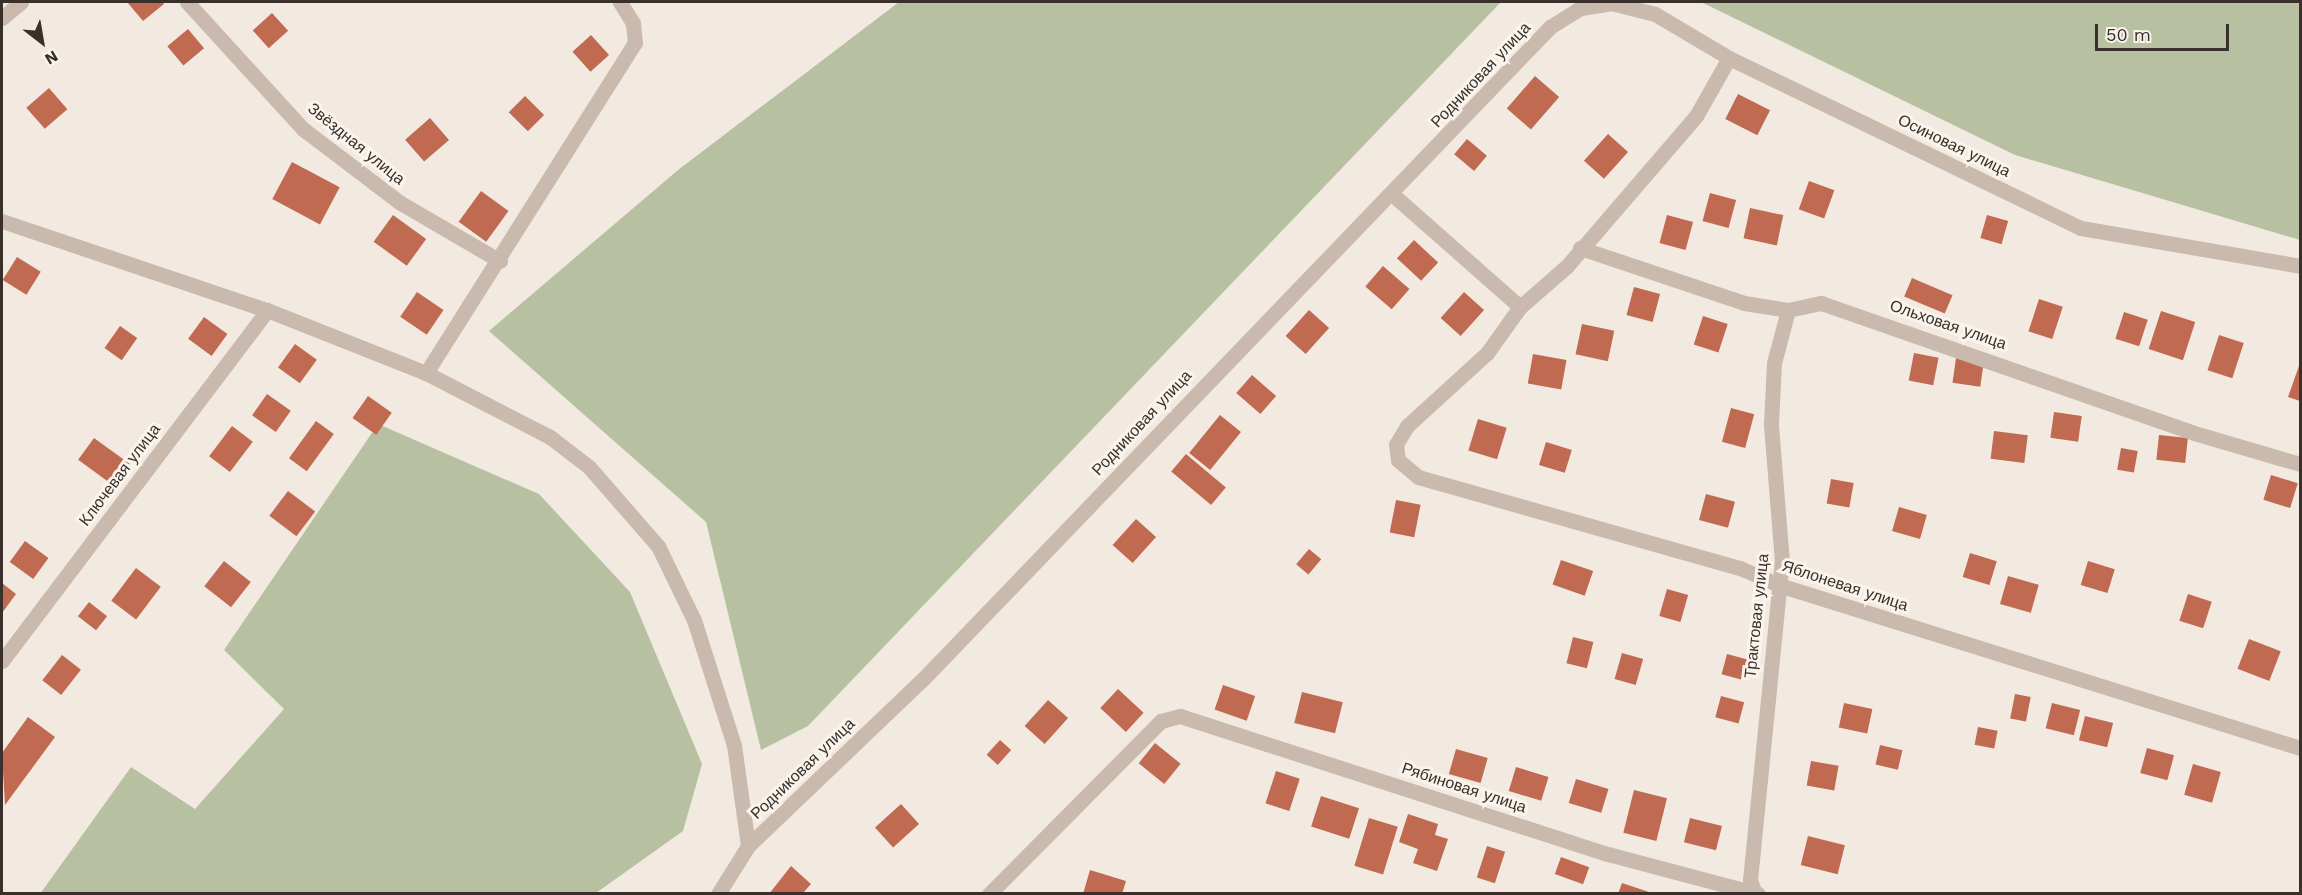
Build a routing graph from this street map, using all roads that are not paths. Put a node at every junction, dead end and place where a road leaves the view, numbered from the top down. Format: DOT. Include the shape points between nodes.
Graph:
graph roads {
  1 [pos="21,2"];
  2 [pos="188,2"];
  3 [pos="620,2"];
  4 [pos="1611,3"];
  5 [pos="2,18"];
  6 [pos="1730,58"];
  7 [pos="1392,194"];
  8 [pos="2,221"];
  9 [pos="1580,248"];
  10 [pos="500,261"];
  11 [pos="2301,266"];
  12 [pos="1520,307"];
  13 [pos="267,310"];
  14 [pos="1788,310"];
  15 [pos="426,374"];
  16 [pos="2301,464"];
  17 [pos="1779,585"];
  18 [pos="2,661"];
  19 [pos="2301,748"];
  20 [pos="748,846"];
  21 [pos="1756,892"];
  22 [pos="718,894"];
  23 [pos="989,894"];
  1 -- 5 [label="street"];
  2 -- 10 [label="street, Звёздная улица" via="303,129 399,202"];
  3 -- 10 [label="street" via="633,23 635,43"];
  4 -- 6 [label="street, Осиновая улица" via="1655,14"];
  4 -- 7 [label="street, Родниковая улица" via="1581,8 1550,27"];
  6 -- 9 [label="street" via="1696,116"];
  6 -- 11 [label="street, Осиновая улица" via="2081,228"];
  7 -- 12 [label="street"];
  7 -- 20 [label="street, Родниковая улица" via="1237,346 923,679"];
  8 -- 13 [label="street"];
  9 -- 12 [label="street"];
  9 -- 14 [label="street, Ольховая улица" via="1744,303"];
  10 -- 15 [label="street"];
  12 -- 17 [label="street, Яблоневая улица" via="1487,353 1407,426 1396,444 1398,460 1418,477 1613,529 1740,568"];
  13 -- 15 [label="street"];
  13 -- 18 [label="street, Ключевая улица"];
  14 -- 16 [label="street, Ольховая улица" via="1821,303 2194,433"];
  14 -- 17 [label="street, Трактовая улица" via="1774,363 1771,424 1779,488"];
  15 -- 20 [label="street" via="550,437 590,467 658,546 694,620 716,684 745,799"];
  17 -- 19 [label="street, Яблоневая улица"];
  17 -- 21 [label="street, Трактовая улица" via="1750,880"];
  20 -- 22 [label="street, Родниковая улица"];
  21 -- 23 [label="street, Рябиновая улица" via="1608,854 1180,716 1161,721"];
}
